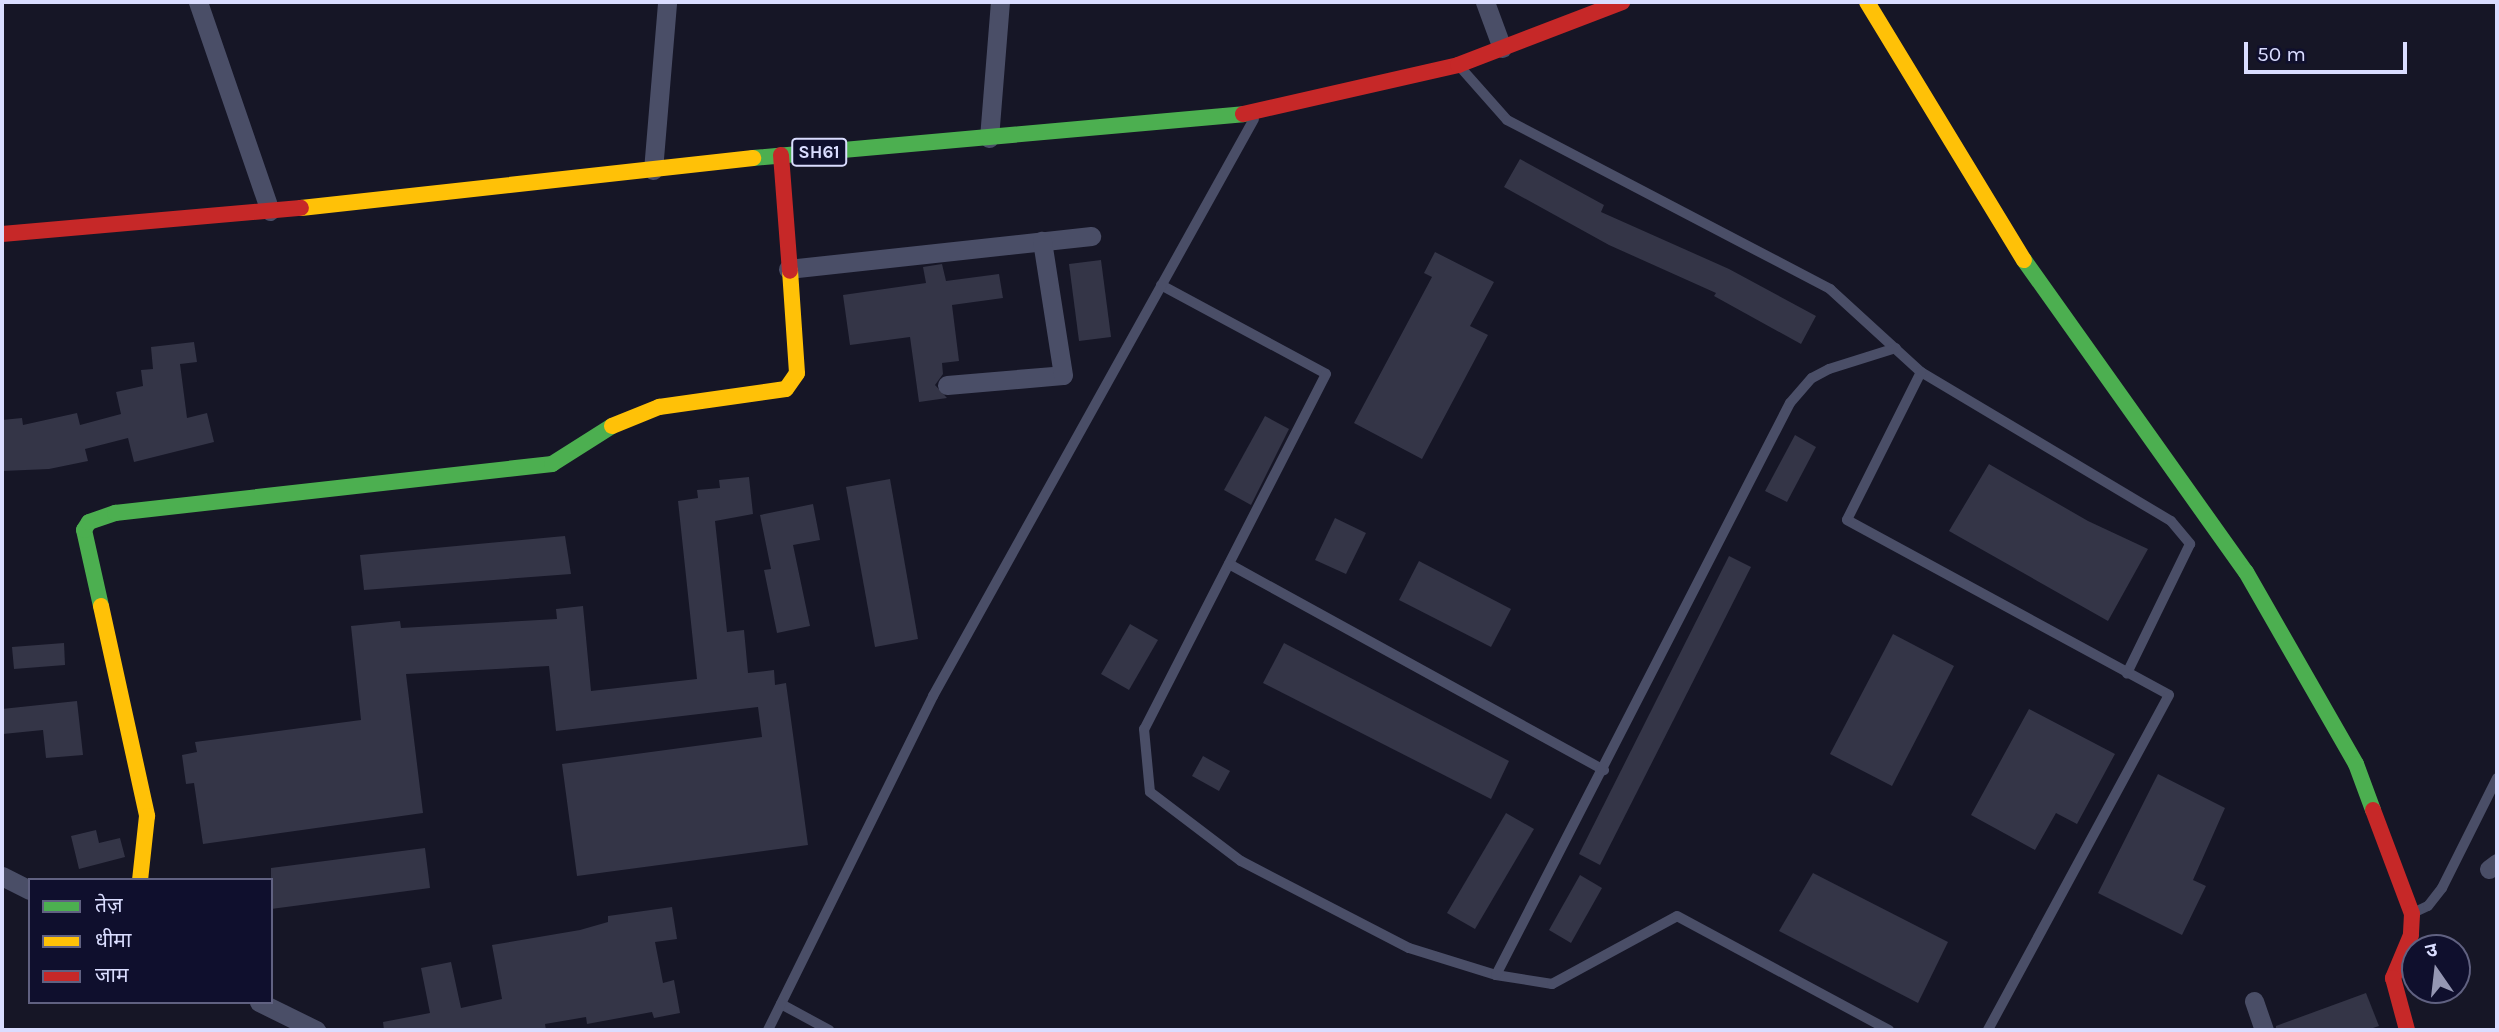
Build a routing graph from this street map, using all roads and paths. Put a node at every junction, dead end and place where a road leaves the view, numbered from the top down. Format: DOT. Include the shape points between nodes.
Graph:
graph roads {
  1 [pos="198,2"];
  2 [pos="667,2"];
  3 [pos="1000,2"];
  4 [pos="1485,2"];
  5 [pos="1622,2"];
  6 [pos="1867,2"];
  7 [pos="1502,48"];
  8 [pos="1458,65"];
  9 [pos="1258,113"];
  10 [pos="989,138"];
  11 [pos="781,155"];
  12 [pos="653,170"];
  13 [pos="270,211"];
  14 [pos="2,234"];
  15 [pos="1091,236"];
  16 [pos="1042,241"];
  17 [pos="788,269"];
  18 [pos="1161,285"];
  19 [pos="1896,348"];
  20 [pos="1921,372"];
  21 [pos="947,385"];
  22 [pos="1229,564"];
  23 [pos="2127,673"];
  24 [pos="1604,770"];
  25 [pos="2497,778"];
  26 [pos="2,876"];
  27 [pos="139,878"];
  28 [pos="28,889"];
  29 [pos="2412,914"];
  30 [pos="1496,975"];
  31 [pos="2254,1001"];
  32 [pos="781,1003"];
  33 [pos="263,1004"];
  34 [pos="316,1030"];
  35 [pos="768,1030"];
  36 [pos="829,1030"];
  37 [pos="1889,1030"];
  38 [pos="1988,1030"];
  39 [pos="2264,1030"];
  40 [pos="2407,1030"];
  1 -- 13 [label="street"];
  2 -- 12 [label="street"];
  3 -- 10 [label="street"];
  4 -- 7 [label="street"];
  5 -- 7 [label="street, SH61"];
  6 -- 29 [label="street" via="2026,265 2246,572 2356,764"];
  7 -- 8 [label="street, SH61"];
  8 -- 9 [label="street, SH61"];
  8 -- 19 [label="lane" via="1507,120 1830,289"];
  9 -- 10 [label="street, SH61"];
  9 -- 18 [label="lane"];
  10 -- 11 [label="street, SH61"];
  11 -- 12 [label="street, SH61"];
  11 -- 17 [label="street"];
  12 -- 13 [label="street, SH61"];
  13 -- 14 [label="street, SH61"];
  15 -- 16 [label="street"];
  16 -- 17 [label="street"];
  16 -- 21 [label="street" via="1063,375"];
  17 -- 27 [label="street" via="797,373 786,390 659,407 626,417 552,464 116,513 89,522 86,540 147,816 148,839"];
  18 -- 22 [label="lane" via="1326,374"];
  18 -- 32 [label="lane" via="933,696"];
  19 -- 20 [label="lane"];
  19 -- 24 [label="lane" via="1829,369 1812,378 1790,403"];
  20 -- 23 [label="lane" via="2171,522 2190,544"];
  20 -- 23 [label="lane" via="1847,520"];
  22 -- 24 [label="lane"];
  22 -- 30 [label="lane" via="1144,729 1150,792 1241,861 1409,948"];
  23 -- 38 [label="lane" via="2169,695"];
  24 -- 30 [label="lane"];
  25 -- 29 [label="lane" via="2442,888 2428,906"];
  26 -- 28 [label="street"];
  29 -- 40 [label="street" via="2411,935 2393,978"];
  30 -- 37 [label="lane" via="1552,984 1677,916"];
  31 -- 39 [label="street"];
  32 -- 35 [label="lane"];
  32 -- 36 [label="lane"];
  33 -- 34 [label="street"];
}
